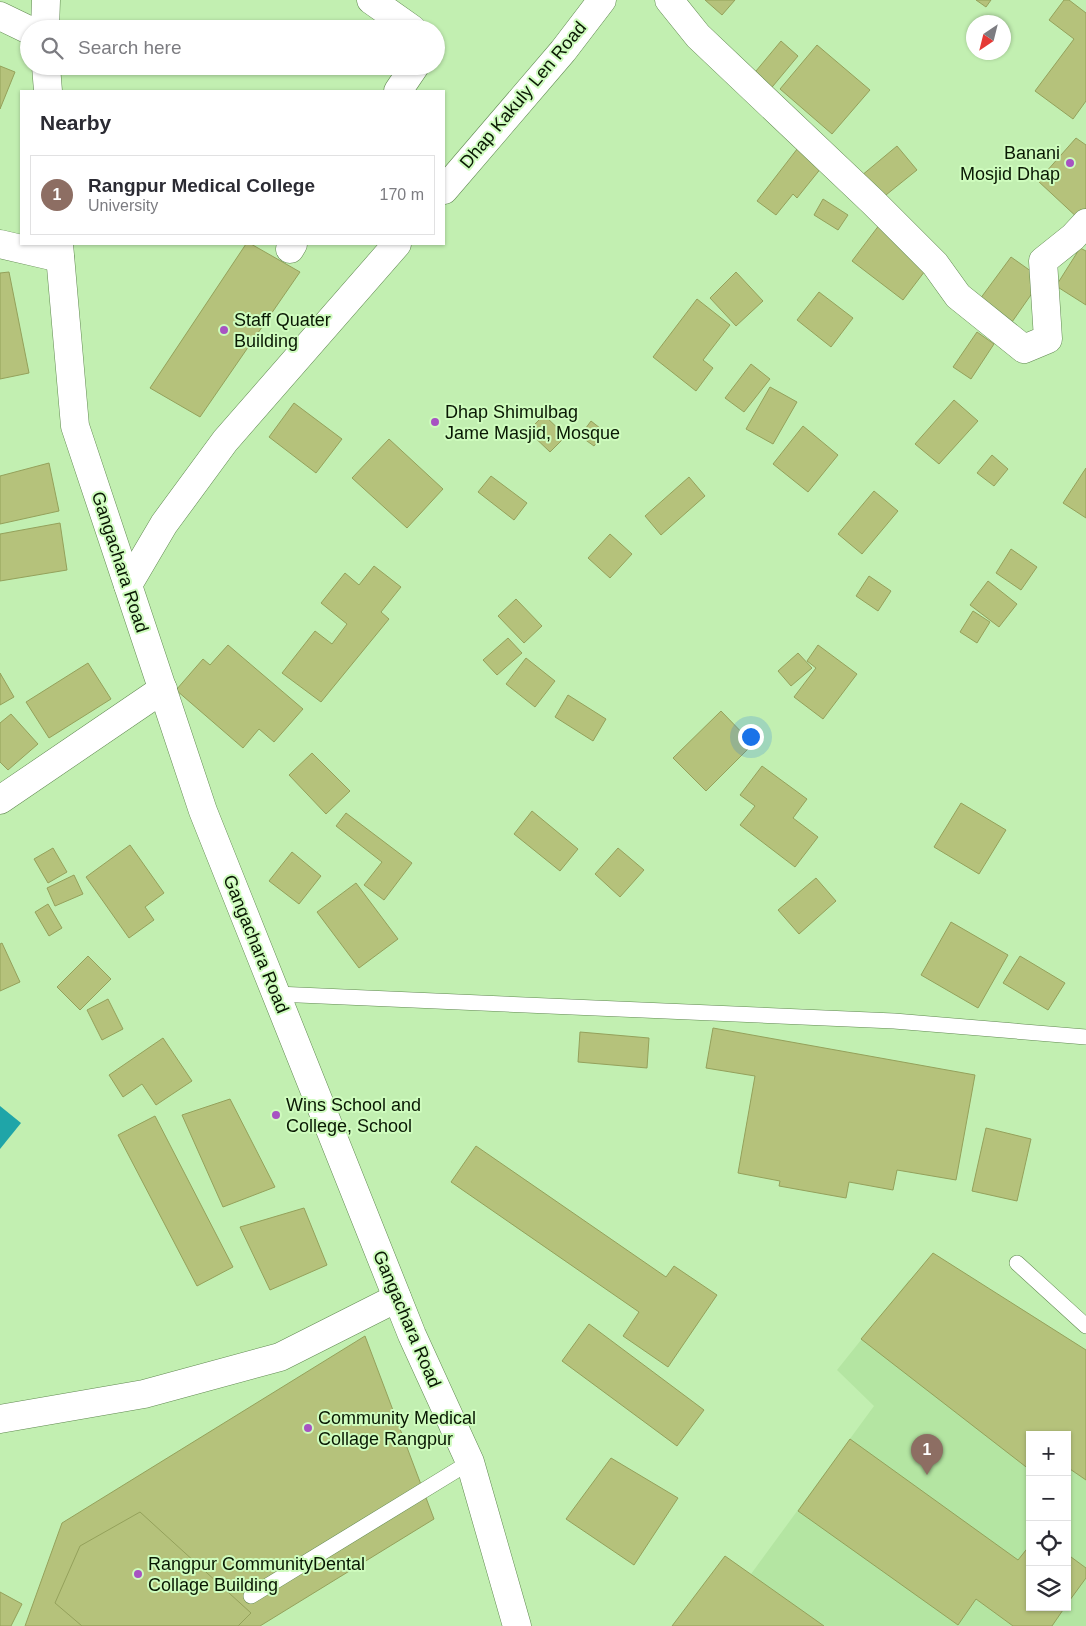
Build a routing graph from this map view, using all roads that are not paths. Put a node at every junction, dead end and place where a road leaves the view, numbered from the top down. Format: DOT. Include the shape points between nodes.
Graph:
graph roads {
  1 [pos="46,0"];
  2 [pos="371,0"];
  3 [pos="602,0"];
  4 [pos="669,0"];
  5 [pos="0,16"];
  6 [pos="45,20"];
  7 [pos="399,20"];
  8 [pos="20,26"];
  9 [pos="47,75"];
  10 [pos="409,75"];
  11 [pos="48,90"];
  12 [pos="399,90"];
  13 [pos="445,189"];
  14 [pos="1086,223"];
  15 [pos="0,244"];
  16 [pos="397,245"];
  17 [pos="59,251"];
  18 [pos="128,585"];
  19 [pos="163,689"];
  20 [pos="0,800"];
  21 [pos="276,994"];
  22 [pos="1086,1037"];
  23 [pos="1017,1263"];
  24 [pos="397,1298"];
  25 [pos="1086,1326"];
  26 [pos="0,1419"];
  27 [pos="470,1462"];
  28 [pos="250,1596"];
  29 [pos="517,1626"];
  1 -- 6 [label="street"];
  2 -- 7 [label="street"];
  3 -- 13 [label="street, Dhap Kakuly Len Road"];
  4 -- 14 [label="street" via="698,36 935,264 958,296 1024,349 1048,339 1043,261"];
  5 -- 8 [label="street"];
  9 -- 11 [label="street"];
  10 -- 12 [label="street"];
  15 -- 17 [label="street"];
  16 -- 18 [label="street" via="225,441 164,524"];
  17 -- 18 [label="street, Gangachara Road" via="75,426"];
  18 -- 19 [label="street, Gangachara Road"];
  19 -- 20 [label="street"];
  19 -- 21 [label="street, Gangachara Road" via="203,811"];
  21 -- 22 [label="lane" via="894,1021"];
  21 -- 24 [label="street, Gangachara Road"];
  23 -- 25 [label="lane"];
  24 -- 26 [label="street" via="280,1357 144,1394"];
  24 -- 27 [label="street, Gangachara Road"];
  27 -- 28 [label="lane"];
  27 -- 29 [label="street, Gangachara Road"];
}
